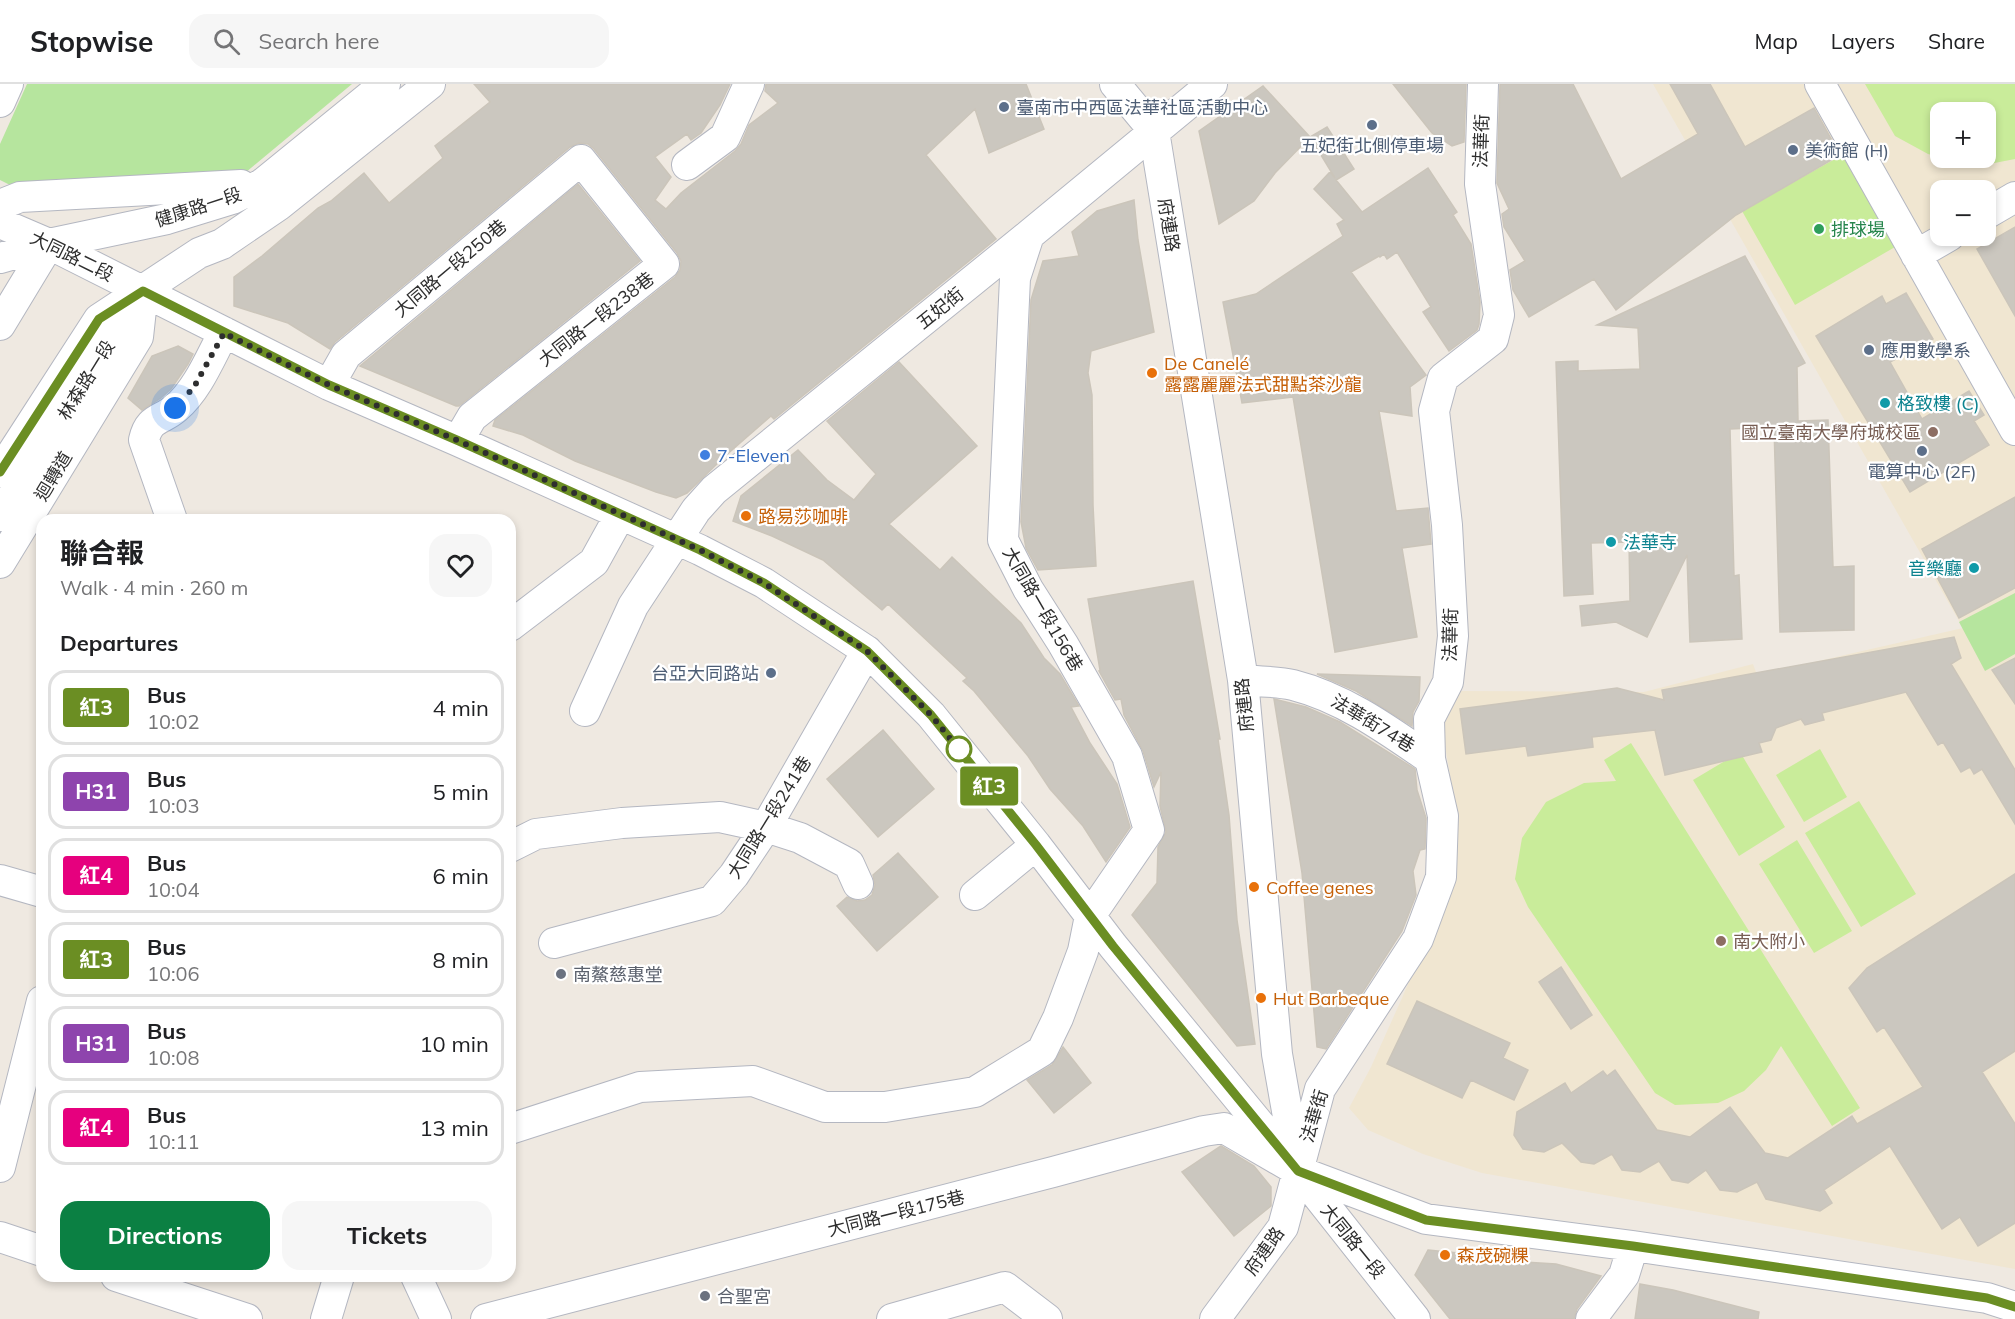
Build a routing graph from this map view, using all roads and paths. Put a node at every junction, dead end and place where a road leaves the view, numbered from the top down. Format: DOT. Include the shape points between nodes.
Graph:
graph roads {
  1 [pos="8,84"];
  2 [pos="385,84"];
  3 [pos="430,84"];
  4 [pos="749,84"];
  5 [pos="1115,84"];
  6 [pos="1212,84"];
  7 [pos="1483,84"];
  8 [pos="1820,84"];
  9 [pos="0,102"];
  10 [pos="1154,131"];
  11 [pos="581,160"];
  12 [pos="687,165"];
  13 [pos="262,184"];
  14 [pos="2015,197"];
  15 [pos="0,205"];
  16 [pos="1996,208"];
  17 [pos="0,223"];
  18 [pos="1029,236"];
  19 [pos="49,244"];
  20 [pos="1932,246"];
  21 [pos="1916,255"];
  22 [pos="0,258"];
  23 [pos="143,291"];
  24 [pos="0,293"];
  25 [pos="0,325"];
  26 [pos="224,333"];
  27 [pos="329,385"];
  28 [pos="2015,430"];
  29 [pos="459,441"];
  30 [pos="0,472"];
  31 [pos="170,514"];
  32 [pos="621,515"];
  33 [pos="0,516"];
  34 [pos="676,539"];
  35 [pos="0,563"];
  36 [pos="516,621"];
  37 [pos="867,651"];
  38 [pos="1242,680"];
  39 [pos="585,711"];
  40 [pos="1430,759"];
  41 [pos="766,827"];
  42 [pos="516,844"];
  43 [pos="1036,845"];
  44 [pos="0,880"];
  45 [pos="858,884"];
  46 [pos="36,890"];
  47 [pos="975,895"];
  48 [pos="1090,916"];
  49 [pos="554,943"];
  50 [pos="36,1018"];
  51 [pos="8,1100"];
  52 [pos="516,1127"];
  53 [pos="0,1167"];
  54 [pos="1298,1171"];
  55 [pos="0,1237"];
  56 [pos="1633,1246"];
  57 [pos="36,1249"];
  58 [pos="133,1282"];
  59 [pos="337,1282"];
  60 [pos="419,1282"];
  61 [pos="179,1298"];
  62 [pos="2015,1306"];
  63 [pos="1041,1317"];
  64 [pos="247,1319"];
  65 [pos="326,1319"];
  66 [pos="436,1319"];
  67 [pos="486,1319"];
  68 [pos="892,1319"];
  69 [pos="1215,1319"];
  70 [pos="1415,1319"];
  71 [pos="1592,1319"];
  1 -- 9 [label="street"];
  2 -- 13 [label="street, 健康路一段"];
  3 -- 23 [label="street, 健康路一段" via="279,205"];
  4 -- 12 [label="street" via="725,137"];
  5 -- 10 [label="street"];
  6 -- 10 [label="street, 五妃街"];
  7 -- 40 [label="street, 法華街" via="1480,184 1499,315 1493,339 1443,378 1434,411 1448,525 1453,636 1448,682 1429,719"];
  8 -- 21 [label="street"];
  10 -- 18 [label="street, 五妃街"];
  10 -- 38 [label="street, 府連路"];
  11 -- 27 [label="street, 大同路一段250巷" via="346,354"];
  11 -- 29 [label="street, 大同路一段238巷" via="664,264 472,417"];
  13 -- 15 [label="street" via="20,197"];
  13 -- 19 [label="street, 健康路一段" via="232,199 167,219"];
  14 -- 16 [label="street"];
  17 -- 19 [label="street, 大同路二段"];
  18 -- 34 [label="street, 五妃街" via="714,490"];
  18 -- 48 [label="street, 大同路一段156巷" via="1015,278 1003,540 1028,590 1128,756 1149,830"];
  19 -- 22 [label="street"];
  19 -- 23 [label="street, 大同路二段"];
  19 -- 24 [label="street" via="10,276"];
  19 -- 25 [label="street"];
  20 -- 21 [label="street"];
  21 -- 28 [label="street"];
  23 -- 26 [label="street, 大同路一段"];
  23 -- 30 [label="street, 林森路一段" via="99,319"];
  23 -- 33 [label="street, 林森路一段"];
  23 -- 35 [label="street, 迴轉道" via="138,337"];
  26 -- 27 [label="street, 大同路一段"];
  26 -- 31 [label="street" via="194,387 175,408 147,428 144,440"];
  27 -- 29 [label="street, 大同路一段"];
  29 -- 32 [label="street, 大同路一段"];
  32 -- 34 [label="street, 大同路一段"];
  32 -- 36 [label="street" via="594,562"];
  34 -- 37 [label="street, 大同路一段" via="764,583"];
  34 -- 39 [label="street, 五妃街" via="633,606"];
  37 -- 41 [label="street, 大同路一段241巷"];
  37 -- 43 [label="street, 大同路一段" via="931,715"];
  38 -- 40 [label="street, 法華街74巷" via="1291,684 1324,694"];
  38 -- 54 [label="street, 府連路" via="1277,1054"];
  40 -- 54 [label="street, 法華街" via="1443,816 1441,877 1418,939 1320,1089"];
  41 -- 42 [label="street" via="720,817 622,823 536,834"];
  41 -- 45 [label="street" via="800,838 849,864"];
  41 -- 49 [label="street, 大同路一段241巷" via="712,902"];
  43 -- 47 [label="street"];
  43 -- 48 [label="street, 大同路一段"];
  44 -- 46 [label="street"];
  48 -- 52 [label="street" via="1079,960 1042,1051 975,1092 885,1107 825,1107 753,1081 640,1087"];
  48 -- 54 [label="street, 大同路一段"];
  50 -- 51 [label="street"];
  51 -- 53 [label="street"];
  54 -- 56 [label="street" via="1426,1220"];
  54 -- 67 [label="street, 大同路一段175巷" via="1224,1128 1204,1131"];
  54 -- 69 [label="street, 府連路" via="1283,1227"];
  54 -- 70 [label="street, 大同路一段"];
  55 -- 57 [label="street"];
  56 -- 62 [label="street" via="1987,1298"];
  56 -- 71 [label="street" via="1624,1275"];
  58 -- 61 [label="street"];
  59 -- 65 [label="street"];
  60 -- 66 [label="street"];
  61 -- 64 [label="street"];
  63 -- 68 [label="street" via="1005,1287"];
}
